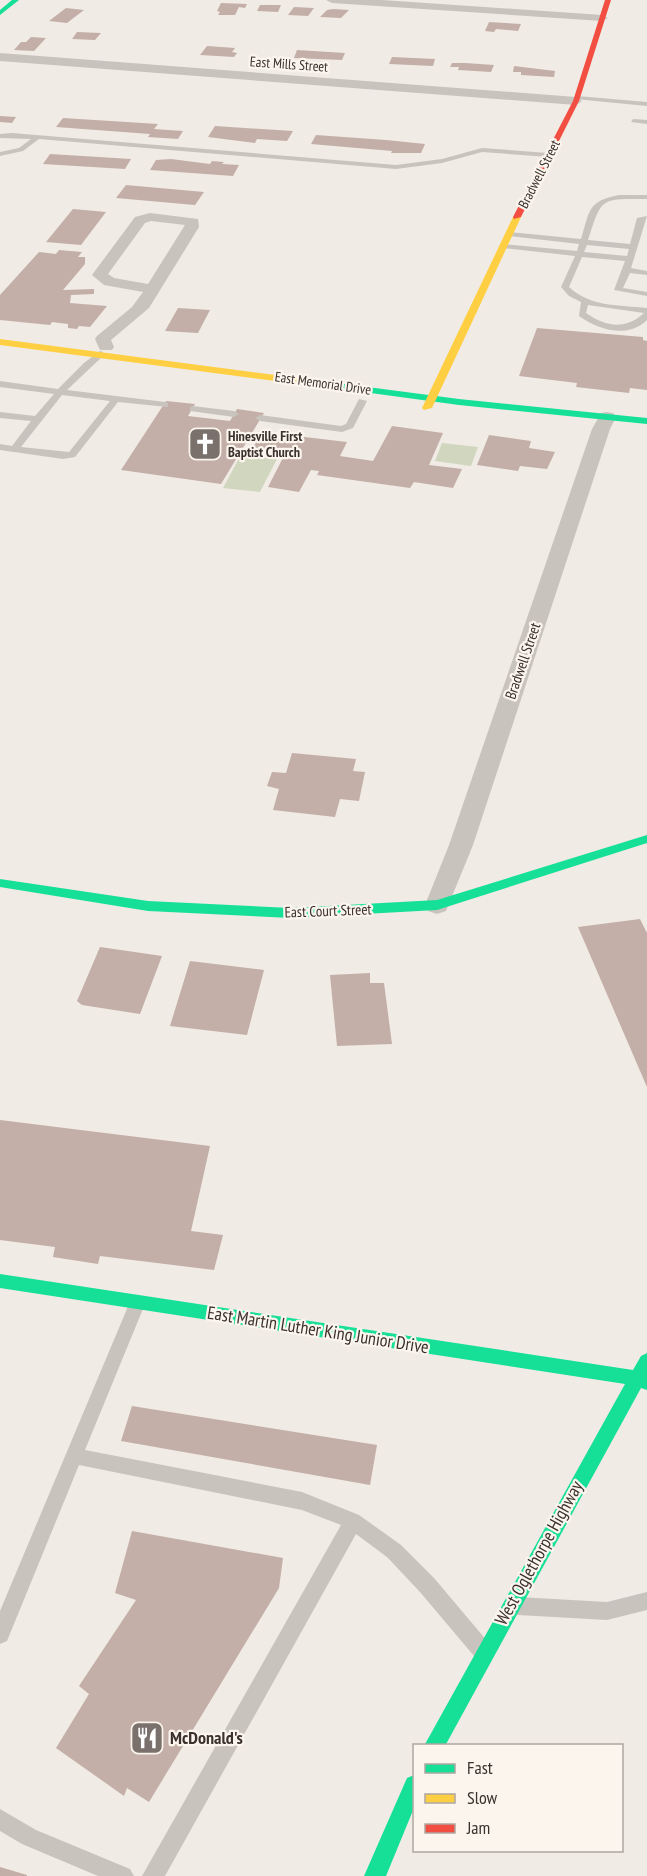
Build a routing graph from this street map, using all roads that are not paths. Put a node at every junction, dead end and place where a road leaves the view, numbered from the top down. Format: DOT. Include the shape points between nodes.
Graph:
graph roads {
  1 [pos="16,0"];
  2 [pos="332,0"];
  3 [pos="608,0"];
  4 [pos="375,1"];
  5 [pos="0,13"];
  6 [pos="602,18"];
  7 [pos="0,57"];
  8 [pos="576,100"];
  9 [pos="647,104"];
  10 [pos="633,121"];
  11 [pos="647,122"];
  12 [pos="0,136"];
  13 [pos="38,137"];
  14 [pos="0,154"];
  15 [pos="548,155"];
  16 [pos="647,197"];
  17 [pos="647,218"];
  18 [pos="635,237"];
  19 [pos="647,238"];
  20 [pos="506,240"];
  21 [pos="583,242"];
  22 [pos="632,247"];
  23 [pos="580,253"];
  24 [pos="629,259"];
  25 [pos="627,270"];
  26 [pos="647,273"];
  27 [pos="152,289"];
  28 [pos="647,294"];
  29 [pos="585,302"];
  30 [pos="647,313"];
  31 [pos="0,342"];
  32 [pos="103,351"];
  33 [pos="76,367"];
  34 [pos="105,371"];
  35 [pos="163,378"];
  36 [pos="0,384"];
  37 [pos="58,391"];
  38 [pos="116,399"];
  39 [pos="362,401"];
  40 [pos="430,402"];
  41 [pos="165,405"];
  42 [pos="193,409"];
  43 [pos="234,414"];
  44 [pos="0,415"];
  45 [pos="260,418"];
  46 [pos="37,419"];
  47 [pos="647,421"];
  48 [pos="604,423"];
  49 [pos="647,435"];
  50 [pos="0,447"];
  51 [pos="15,449"];
  52 [pos="646,841"];
  53 [pos="0,883"];
  54 [pos="437,905"];
  55 [pos="0,1281"];
  56 [pos="138,1302"];
  57 [pos="647,1361"];
  58 [pos="641,1380"];
  59 [pos="74,1456"];
  60 [pos="353,1521"];
  61 [pos="647,1601"];
  62 [pos="510,1606"];
  63 [pos="0,1634"];
  64 [pos="485,1653"];
  65 [pos="435,1744"];
  66 [pos="413,1787"];
  67 [pos="0,1819"];
  68 [pos="123,1876"];
  69 [pos="153,1876"];
  70 [pos="375,1876"];
  1 -- 5 [label="main road"];
  2 -- 4 [label="street"];
  3 -- 6 [label="main road, Bradwell Street"];
  4 -- 6 [label="street"];
  6 -- 8 [label="main road, Bradwell Street"];
  7 -- 8 [label="street, East Mills Street"];
  8 -- 9 [label="lane"];
  8 -- 15 [label="main road, Bradwell Street"];
  10 -- 11 [label="lane"];
  12 -- 13 [label="lane"];
  13 -- 14 [label="lane" via="21,150"];
  13 -- 15 [label="lane" via="396,167 442,161 482,150"];
  15 -- 20 [label="main road, Bradwell Street"];
  16 -- 21 [label="lane" via="603,200 595,207"];
  17 -- 18 [label="lane" via="641,218"];
  18 -- 19 [label="lane"];
  18 -- 22 [label="lane"];
  20 -- 21 [label="lane"];
  20 -- 23 [label="lane"];
  20 -- 40 [label="main road, Bradwell Street"];
  21 -- 22 [label="lane"];
  21 -- 23 [label="lane"];
  22 -- 24 [label="lane"];
  23 -- 24 [label="lane"];
  23 -- 29 [label="lane" via="565,286"];
  24 -- 25 [label="lane"];
  25 -- 26 [label="lane"];
  25 -- 28 [label="lane" via="618,290"];
  27 -- 27 [label="street" via="116,284 100,275 140,220 150,217 193,222"];
  27 -- 32 [label="street" via="149,300 126,320 130,328 119,342"];
  29 -- 30 [label="lane"];
  29 -- 30 [label="lane" via="582,314 592,323 629,327 642,322"];
  31 -- 32 [label="main road, East Memorial Drive"];
  32 -- 33 [label="lane"];
  32 -- 40 [label="main road, East Memorial Drive"];
  33 -- 34 [label="main road"];
  33 -- 37 [label="lane"];
  35 -- 39 [label="main road, East Memorial Drive"];
  36 -- 37 [label="lane"];
  37 -- 38 [label="lane"];
  37 -- 46 [label="lane"];
  38 -- 41 [label="lane"];
  38 -- 51 [label="lane" via="72,455"];
  39 -- 40 [label="main road, East Memorial Drive"];
  39 -- 45 [label="lane" via="350,426 342,429"];
  40 -- 48 [label="main road, East Memorial Drive"];
  42 -- 43 [label="lane"];
  44 -- 46 [label="lane"];
  46 -- 51 [label="lane"];
  47 -- 48 [label="main road, East Memorial Drive"];
  48 -- 49 [label="main road, East Memorial Drive"];
  48 -- 54 [label="street, Bradwell Street" via="461,845"];
  50 -- 51 [label="lane"];
  52 -- 54 [label="main road, East Court Street"];
  53 -- 54 [label="main road, East Court Street" via="148,906 291,914"];
  55 -- 56 [label="main road, East Martin Luther King Junior Drive"];
  56 -- 58 [label="main road, East Martin Luther King Junior Drive"];
  56 -- 59 [label="lane"];
  57 -- 58 [label="main road, West Oglethorpe Highway"];
  58 -- 62 [label="main road, West Oglethorpe Highway"];
  59 -- 60 [label="lane" via="302,1500"];
  59 -- 63 [label="lane"];
  60 -- 64 [label="lane" via="394,1551"];
  60 -- 69 [label="lane"];
  61 -- 62 [label="lane" via="607,1611"];
  62 -- 64 [label="main road, West Oglethorpe Highway"];
  64 -- 65 [label="main road, West Oglethorpe Highway"];
  66 -- 70 [label="main road"];
  67 -- 68 [label="lane" via="29,1837"];
}
